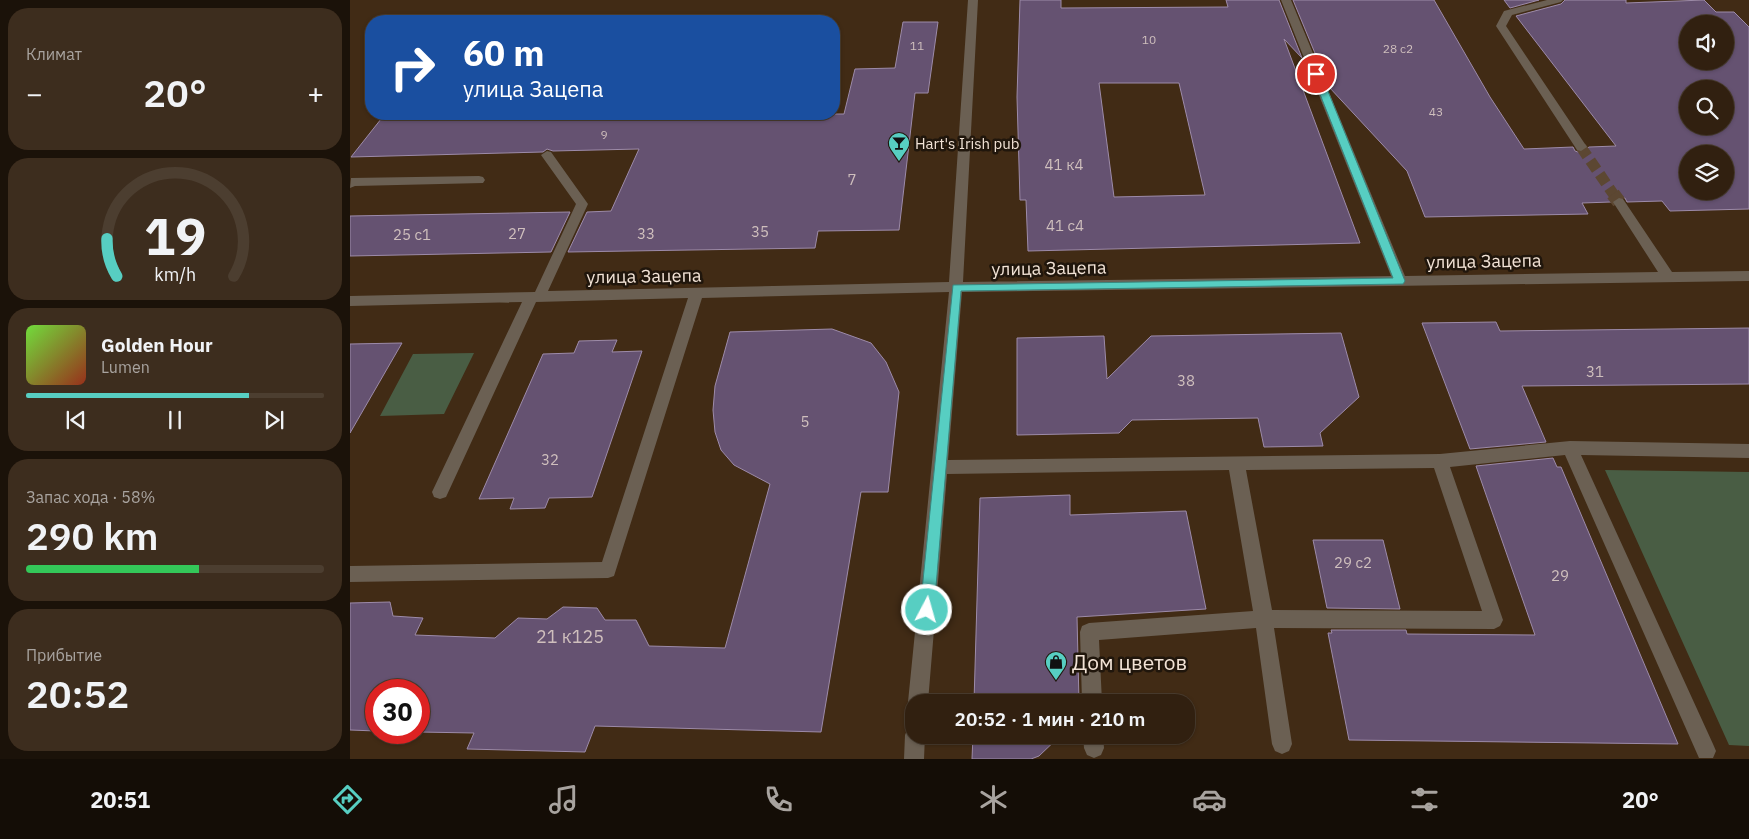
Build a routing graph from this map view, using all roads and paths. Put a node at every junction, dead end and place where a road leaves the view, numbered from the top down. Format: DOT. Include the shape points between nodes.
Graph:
graph roads {
  1 [pos="973,0"];
  2 [pos="1286,0"];
  3 [pos="1558,0"];
  4 [pos="1581,147"];
  5 [pos="546,155"];
  6 [pos="479,180"];
  7 [pos="350,184"];
  8 [pos="1619,202"];
  9 [pos="1749,276"];
  10 [pos="1668,277"];
  11 [pos="1400,281"];
  12 [pos="956,287"];
  13 [pos="697,293"];
  14 [pos="535,297"];
  15 [pos="350,301"];
  16 [pos="1570,448"];
  17 [pos="1749,451"];
  18 [pos="1440,461"];
  19 [pos="1236,462"];
  20 [pos="940,467"];
  21 [pos="440,492"];
  22 [pos="350,574"];
  23 [pos="1264,619"];
  24 [pos="919,694"];
  25 [pos="1092,694"];
  26 [pos="915,744"];
  27 [pos="1282,744"];
  28 [pos="1706,751"];
  29 [pos="914,759"];
  1 -- 12 [label="street"];
  2 -- 11 [label="street"];
  3 -- 4 [label="street" via="1508,13 1501,26"];
  5 -- 14 [label="street" via="582,204"];
  6 -- 7 [label="street"];
  8 -- 10 [label="street"];
  9 -- 10 [label="street, улица Зацепа"];
  10 -- 11 [label="street, улица Зацепа"];
  11 -- 12 [label="street, улица Зацепа"];
  12 -- 13 [label="street, улица Зацепа"];
  12 -- 20 [label="street"];
  13 -- 14 [label="street, улица Зацепа"];
  13 -- 22 [label="street" via="608,570"];
  14 -- 15 [label="street, улица Зацепа"];
  14 -- 21 [label="street"];
  16 -- 17 [label="street"];
  16 -- 18 [label="street"];
  16 -- 28 [label="street"];
  18 -- 19 [label="street"];
  18 -- 23 [label="street" via="1494,620"];
  19 -- 20 [label="street"];
  19 -- 23 [label="street"];
  20 -- 24 [label="street"];
  23 -- 25 [label="street" via="1089,632"];
  23 -- 27 [label="street"];
  26 -- 29 [label="street"];
}
